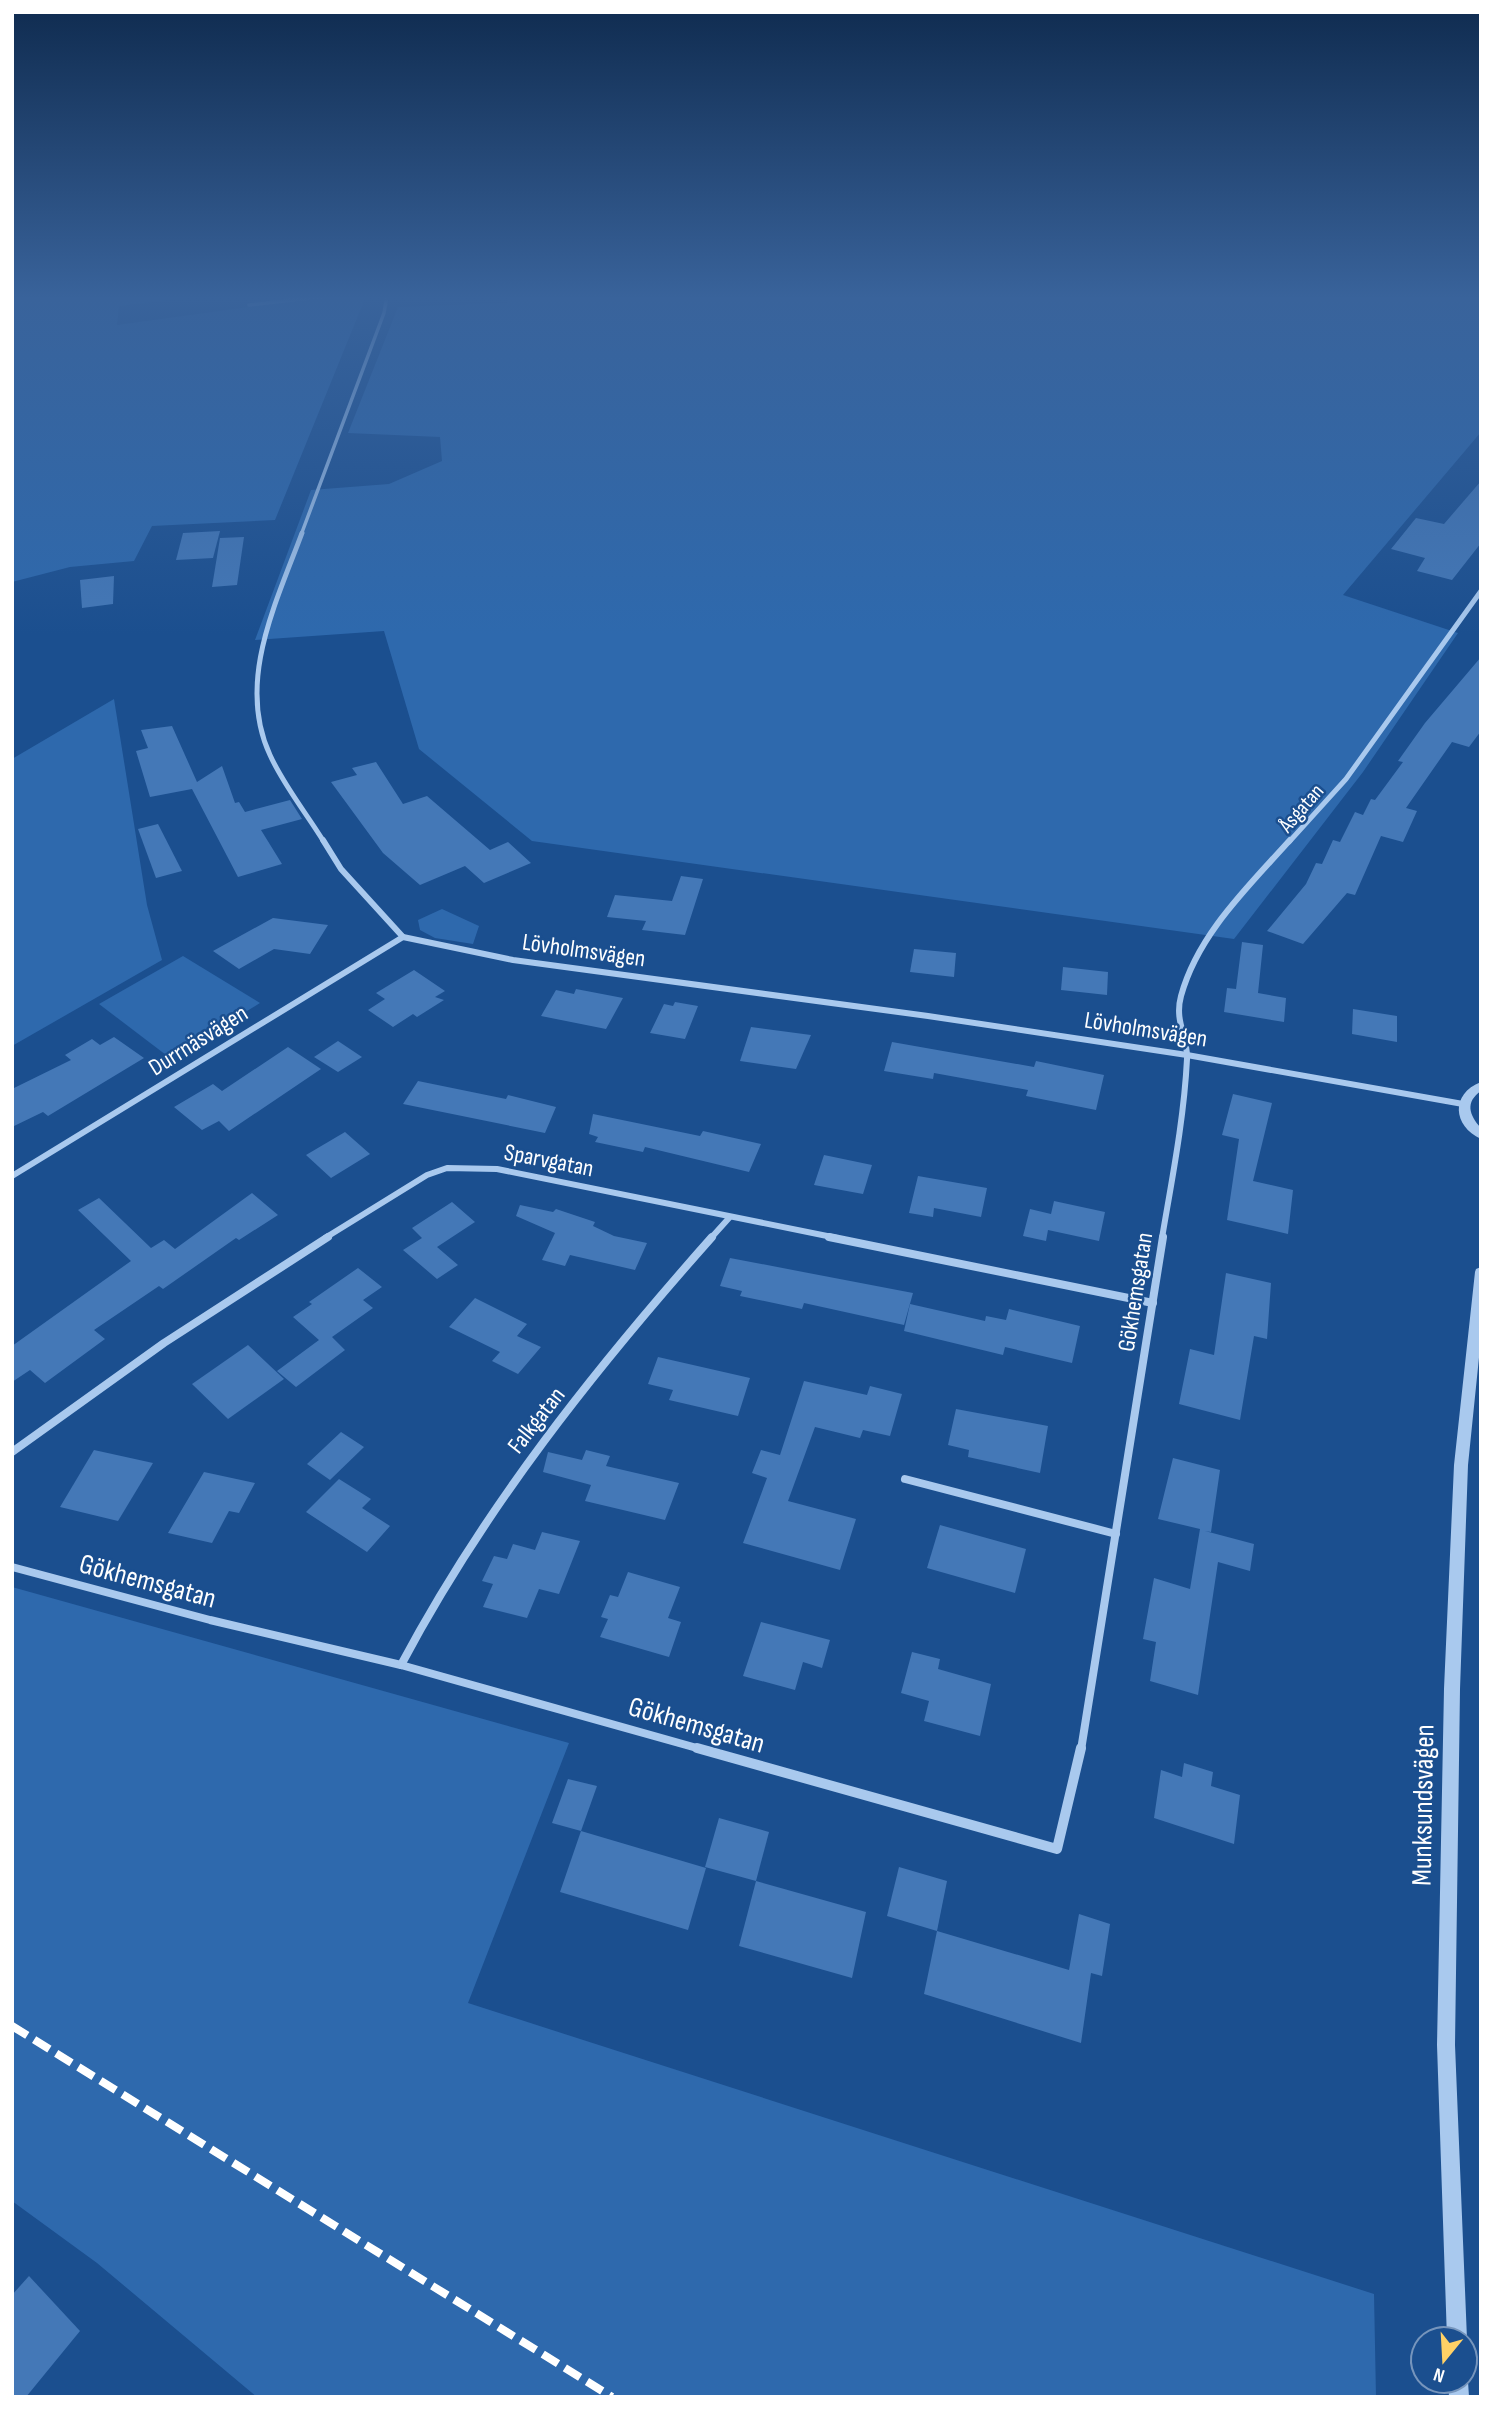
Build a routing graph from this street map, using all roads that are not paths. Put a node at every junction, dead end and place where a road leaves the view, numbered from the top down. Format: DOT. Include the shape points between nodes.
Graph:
graph roads {
  1 [pos="348,408"];
  2 [pos="1481,591"];
  3 [pos="403,937"];
  4 [pos="1186,1055"];
  5 [pos="1481,1086"];
  6 [pos="1463,1104"];
  7 [pos="1481,1135"];
  8 [pos="12,1176"];
  9 [pos="729,1217"];
  10 [pos="1481,1272"];
  11 [pos="1153,1303"];
  12 [pos="12,1452"];
  13 [pos="905,1479"];
  14 [pos="1116,1534"];
  15 [pos="12,1567"];
  16 [pos="401,1665"];
  17 [pos="1456,2325"];
  1 -- 3 [label="street" via="272,614 258,664 257,712 270,755 328,849"];
  2 -- 4 [label="street, Åsgatan" via="1346,779 1236,900 1201,948 1184,988 1178,1024"];
  3 -- 4 [label="street, Lövholmsvägen" via="513,960"];
  3 -- 8 [label="street, Durrnäsvägen"];
  4 -- 6 [label="street, Lövholmsvägen"];
  4 -- 11 [label="street, Gökhemsgatan"];
  5 -- 6 [label="street" via="1468,1093"];
  6 -- 7 [label="street" via="1464,1117"];
  9 -- 11 [label="street, Sparvgatan"];
  9 -- 12 [label="street, Sparvgatan" via="497,1169 447,1168 427,1175 289,1261"];
  9 -- 16 [label="street, Falkgatan" via="642,1316 519,1473 429,1606"];
  10 -- 17 [label="street, Munksundsvägen" via="1461,1465 1452,1703 1446,2045"];
  11 -- 14 [label="street, Gökhemsgatan"];
  13 -- 14 [label="street"];
  14 -- 16 [label="street, Gökhemsgatan" via="1079,1760 1057,1849"];
  15 -- 16 [label="street, Gökhemsgatan"];
}
